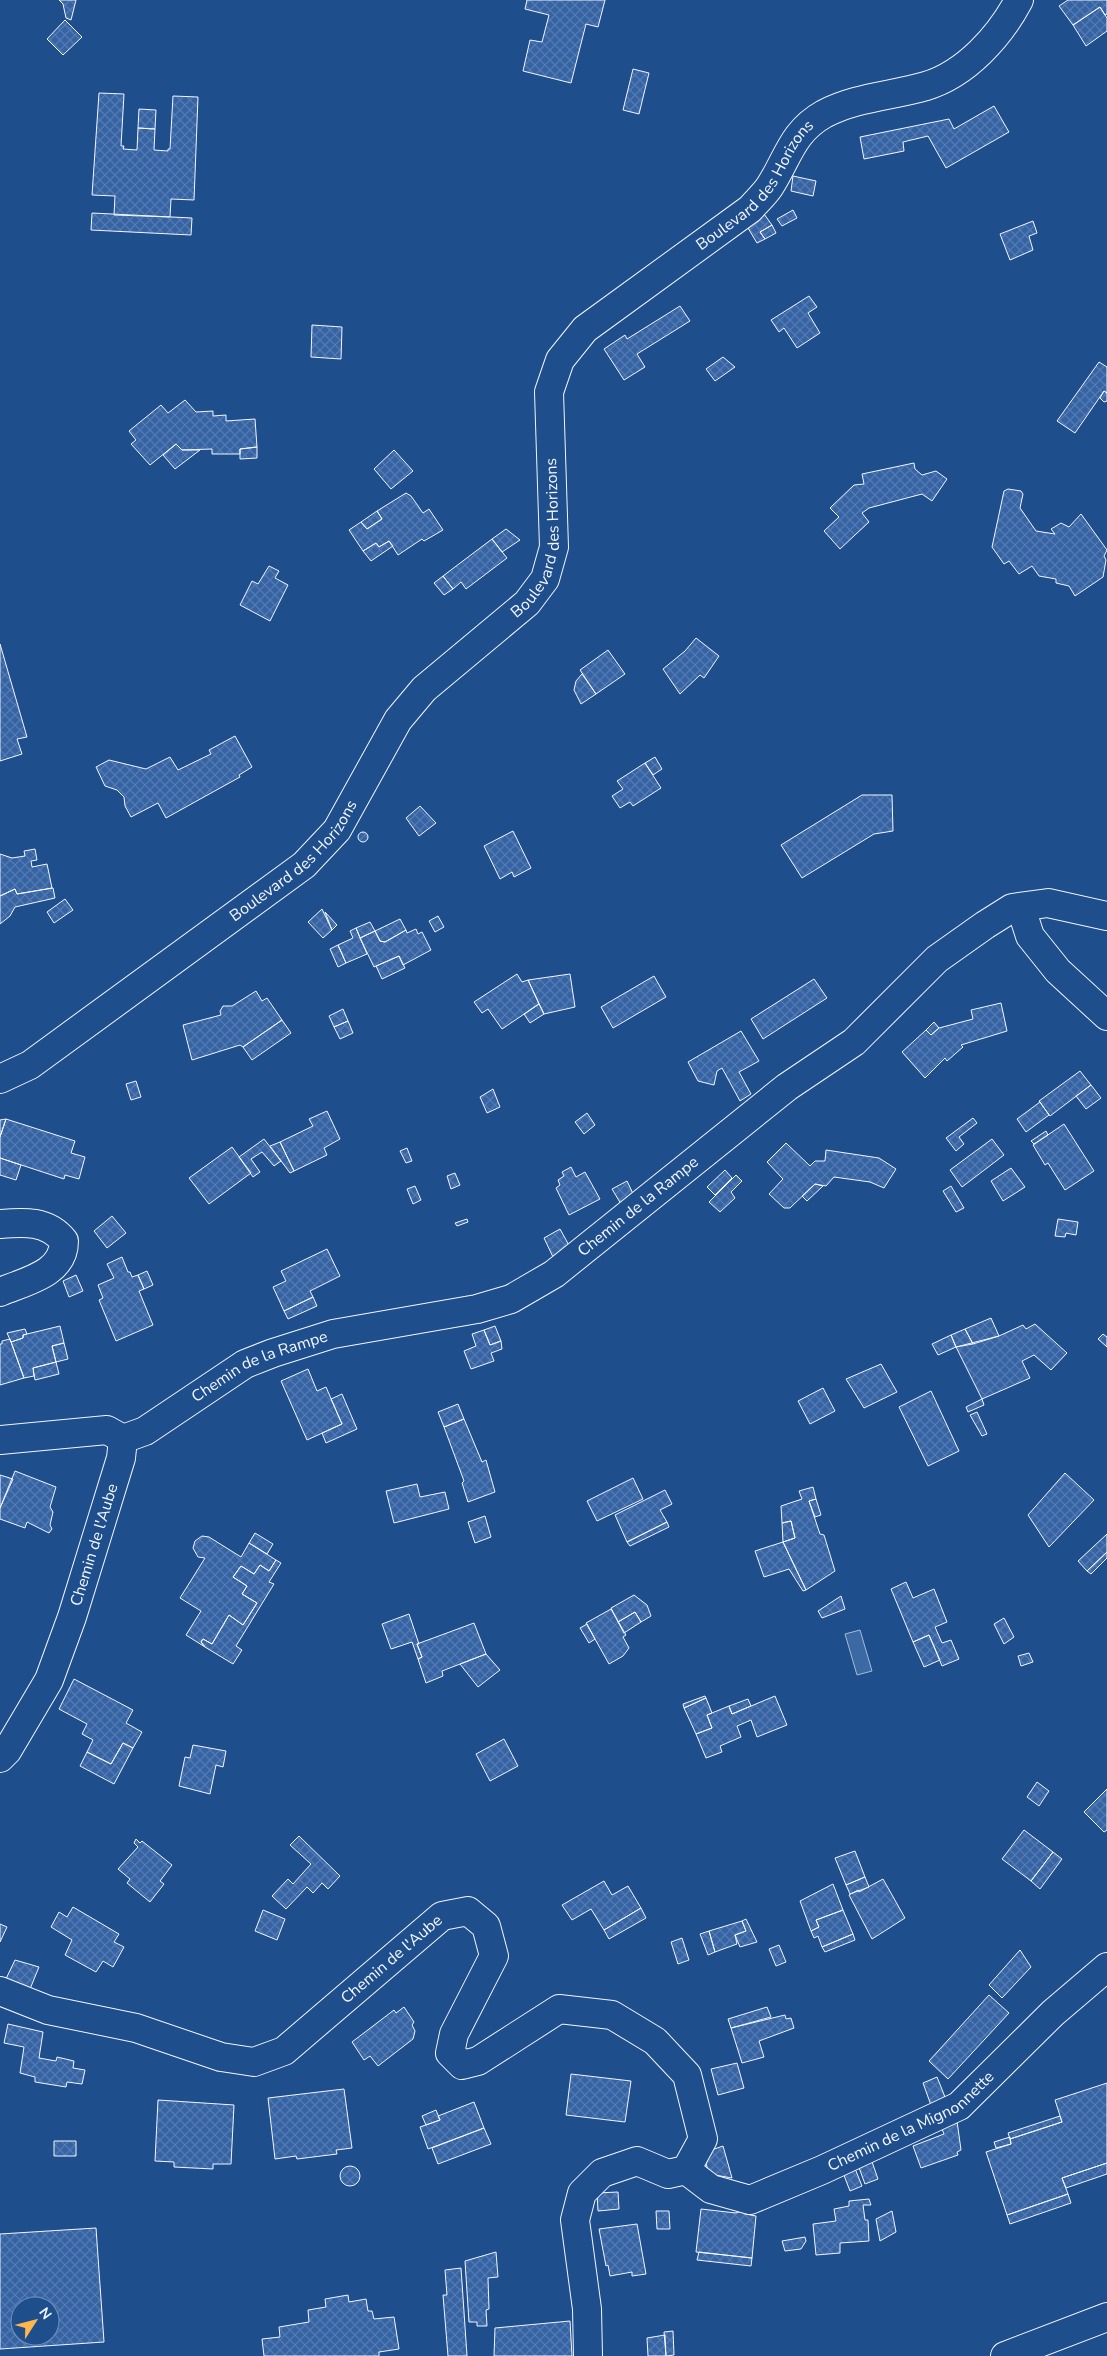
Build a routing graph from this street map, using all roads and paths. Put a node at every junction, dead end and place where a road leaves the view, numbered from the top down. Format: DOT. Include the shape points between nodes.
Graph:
graph roads {
  1 [pos="1019,0"];
  2 [pos="1021,908"];
  3 [pos="1107,916"];
  4 [pos="1107,1016"];
  5 [pos="0,1079"];
  6 [pos="0,1224"];
  7 [pos="0,1292"];
  8 [pos="123,1439"];
  9 [pos="0,1440"];
  10 [pos="0,1758"];
  11 [pos="1107,1967"];
  12 [pos="0,1992"];
  13 [pos="686,2170"];
  14 [pos="1107,2317"];
  15 [pos="588,2356"];
  16 [pos="1005,2356"];
  1 -- 5 [label="street, Boulevard des Horizons" via="984,49 954,74 927,86 868,97 824,114 806,126 789,148 770,187 750,209 585,329 560,360 549,392 554,547 545,578 526,603 424,689 398,720 337,830 304,865 30,1065"];
  2 -- 3 [label="street, Chemin de la Rampe" via="1048,903"];
  2 -- 4 [label="street" via="1030,936 1058,971"];
  2 -- 8 [label="street, Chemin de la Rampe" via="1012,908 937,959 854,1042 787,1087 554,1274 511,1299 477,1309 333,1334 273,1353 245,1364 145,1431"];
  6 -- 7 [label="street" via="30,1221 56,1231 64,1240 64,1252 53,1269"];
  8 -- 9 [label="street" via="107,1430"];
  8 -- 10 [label="street, Chemin de l'Aube" via="121,1458 49,1680"];
  11 -- 13 [label="street, Chemin de la Mignonnette" via="1053,2013 960,2106 750,2200 711,2189"];
  12 -- 13 [label="street, Chemin de l'Aube" via="48,2010 136,2028 221,2057 254,2062 284,2051 442,1916 468,1911 486,1926 494,1956 454,2034 450,2054 462,2065 478,2061 559,2009 612,2015 655,2042 687,2075 703,2140"];
  13 -- 15 [label="street" via="668,2174 637,2161 602,2173 582,2193 575,2220 587,2309"];
  14 -- 16 [label="street"];
}
